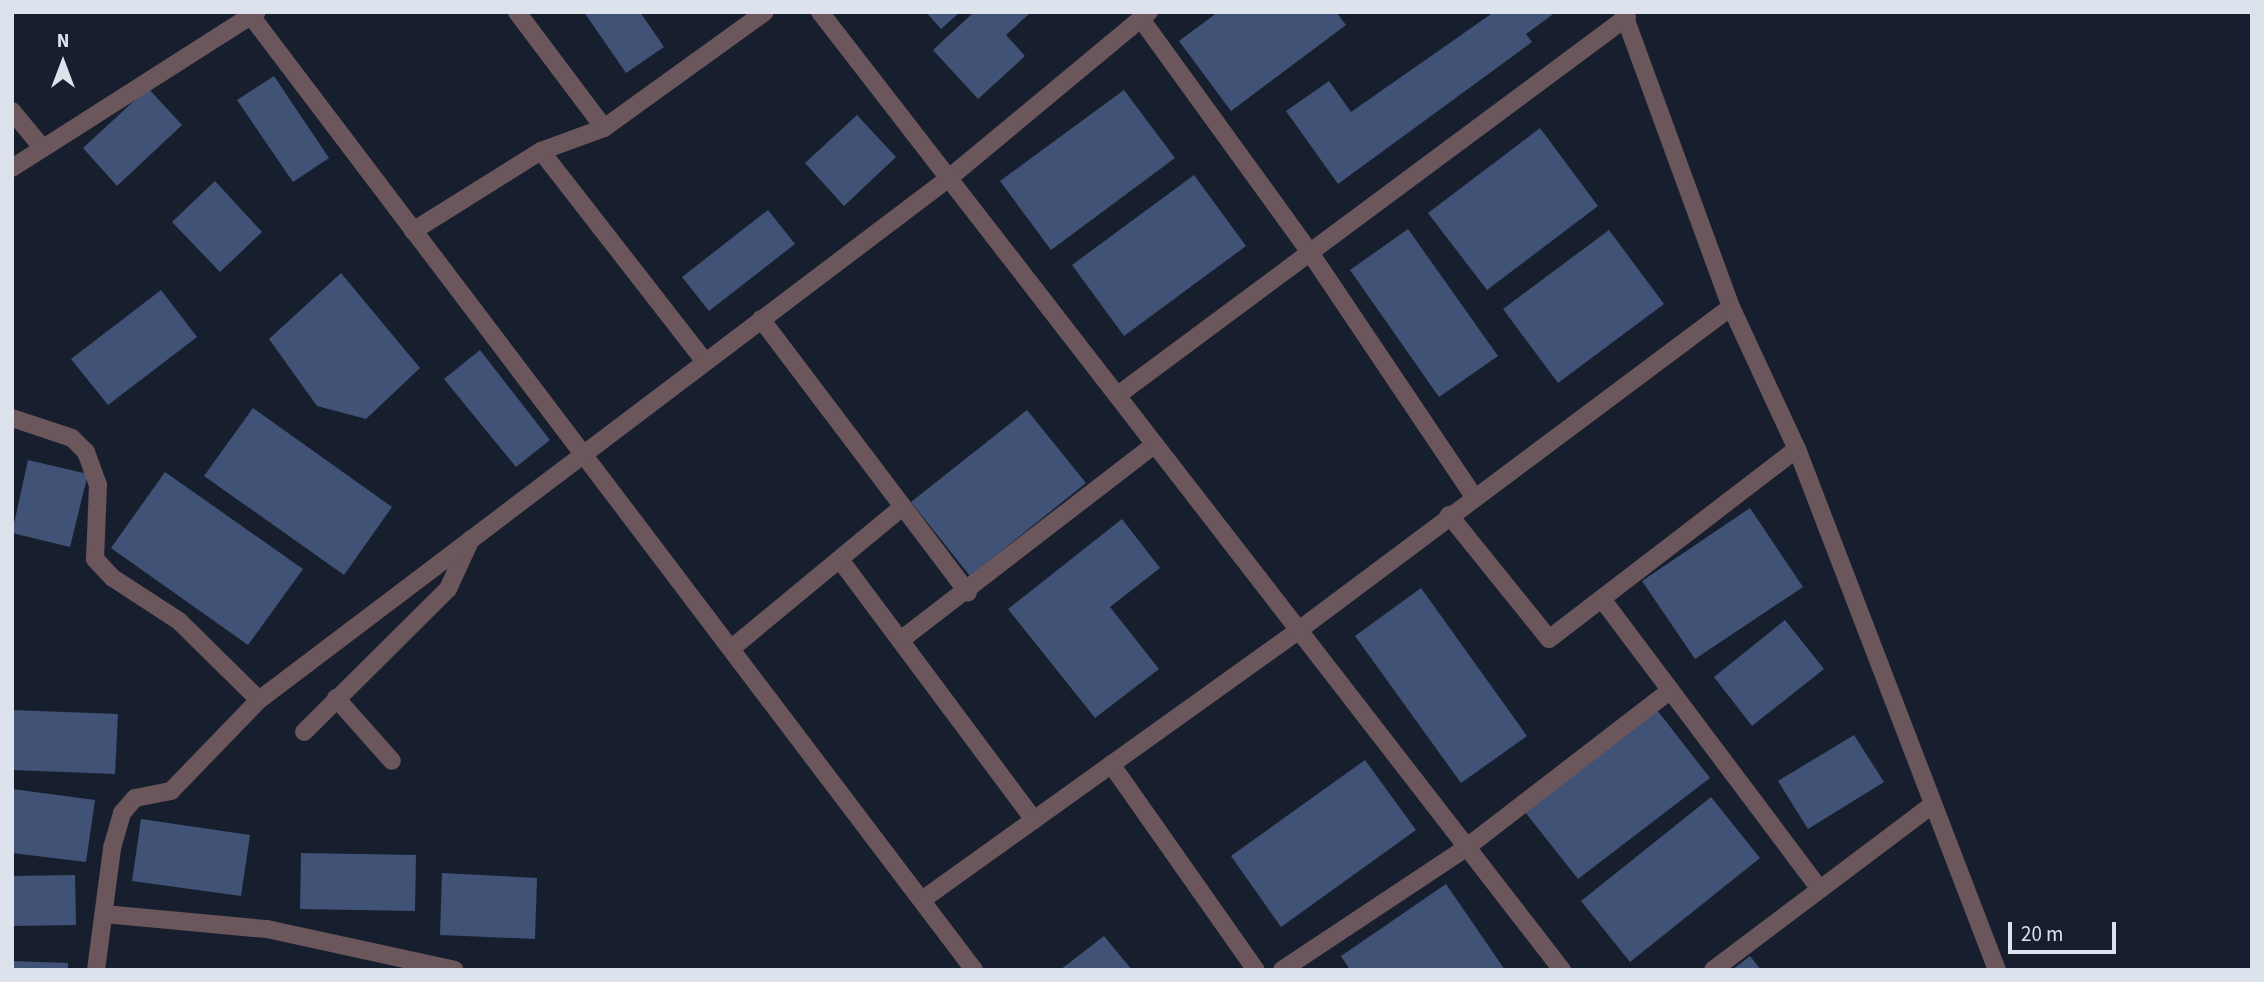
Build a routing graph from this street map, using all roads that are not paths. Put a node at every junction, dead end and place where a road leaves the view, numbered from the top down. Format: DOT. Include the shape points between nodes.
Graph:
graph roads {
  1 [pos="517,12"];
  2 [pos="765,12"];
  3 [pos="820,12"];
  4 [pos="252,13"];
  5 [pos="1625,15"];
  6 [pos="1145,16"];
  7 [pos="12,111"];
  8 [pos="604,128"];
  9 [pos="41,146"];
  10 [pos="541,151"];
  11 [pos="12,168"];
  12 [pos="949,178"];
  13 [pos="413,231"];
  14 [pos="1311,254"];
  15 [pos="1731,307"];
  16 [pos="761,319"];
  17 [pos="705,362"];
  18 [pos="1118,395"];
  19 [pos="12,418"];
  20 [pos="1155,444"];
  21 [pos="1797,449"];
  22 [pos="585,453"];
  23 [pos="1474,496"];
  24 [pos="900,509"];
  25 [pos="1449,515"];
  26 [pos="471,540"];
  27 [pos="841,561"];
  28 [pos="968,593"];
  29 [pos="1602,599"];
  30 [pos="1298,629"];
  31 [pos="902,639"];
  32 [pos="732,648"];
  33 [pos="1671,690"];
  34 [pos="335,698"];
  35 [pos="259,700"];
  36 [pos="304,732"];
  37 [pos="392,761"];
  38 [pos="1111,764"];
  39 [pos="1931,806"];
  40 [pos="1034,820"];
  41 [pos="1467,847"];
  42 [pos="1820,889"];
  43 [pos="922,901"];
  44 [pos="104,914"];
  45 [pos="96,970"];
  46 [pos="455,970"];
  47 [pos="974,970"];
  48 [pos="1256,970"];
  49 [pos="1282,970"];
  50 [pos="1562,970"];
  51 [pos="1713,970"];
  52 [pos="1997,970"];
  1 -- 8 [label="street"];
  2 -- 8 [label="street"];
  3 -- 12 [label="street"];
  4 -- 9 [label="street"];
  4 -- 13 [label="street"];
  5 -- 14 [label="street"];
  5 -- 15 [label="street"];
  6 -- 12 [label="street"];
  6 -- 14 [label="street"];
  7 -- 9 [label="street"];
  8 -- 10 [label="street"];
  9 -- 11 [label="street"];
  10 -- 13 [label="street"];
  10 -- 17 [label="street"];
  12 -- 16 [label="street"];
  12 -- 18 [label="street"];
  13 -- 22 [label="street"];
  14 -- 18 [label="street"];
  14 -- 23 [label="street"];
  15 -- 21 [label="street"];
  15 -- 23 [label="street"];
  16 -- 17 [label="street"];
  16 -- 24 [label="street"];
  17 -- 22 [label="street"];
  18 -- 20 [label="street"];
  19 -- 35 [label="street" via="72,438 86,452 98,485 95,559 113,578 178,621"];
  20 -- 28 [label="street"];
  20 -- 30 [label="street"];
  21 -- 29 [label="street"];
  21 -- 39 [label="street"];
  22 -- 26 [label="street"];
  22 -- 32 [label="street"];
  23 -- 25 [label="street"];
  24 -- 27 [label="street"];
  24 -- 28 [label="street"];
  25 -- 29 [label="street" via="1549,639"];
  25 -- 30 [label="street"];
  26 -- 34 [label="street" via="448,589"];
  26 -- 35 [label="street"];
  27 -- 31 [label="street"];
  27 -- 32 [label="street"];
  28 -- 31 [label="street"];
  29 -- 33 [label="street"];
  30 -- 38 [label="street"];
  30 -- 41 [label="street"];
  31 -- 40 [label="street"];
  32 -- 43 [label="street"];
  33 -- 41 [label="street"];
  33 -- 42 [label="street"];
  34 -- 36 [label="street"];
  34 -- 37 [label="street"];
  35 -- 44 [label="street" via="171,791 135,798 122,813"];
  38 -- 40 [label="street"];
  38 -- 48 [label="street"];
  39 -- 42 [label="street"];
  39 -- 52 [label="street"];
  40 -- 43 [label="street"];
  41 -- 49 [label="street"];
  41 -- 50 [label="street"];
  42 -- 51 [label="street"];
  43 -- 47 [label="street"];
  44 -- 45 [label="street"];
  44 -- 46 [label="street" via="267,929"];
}
